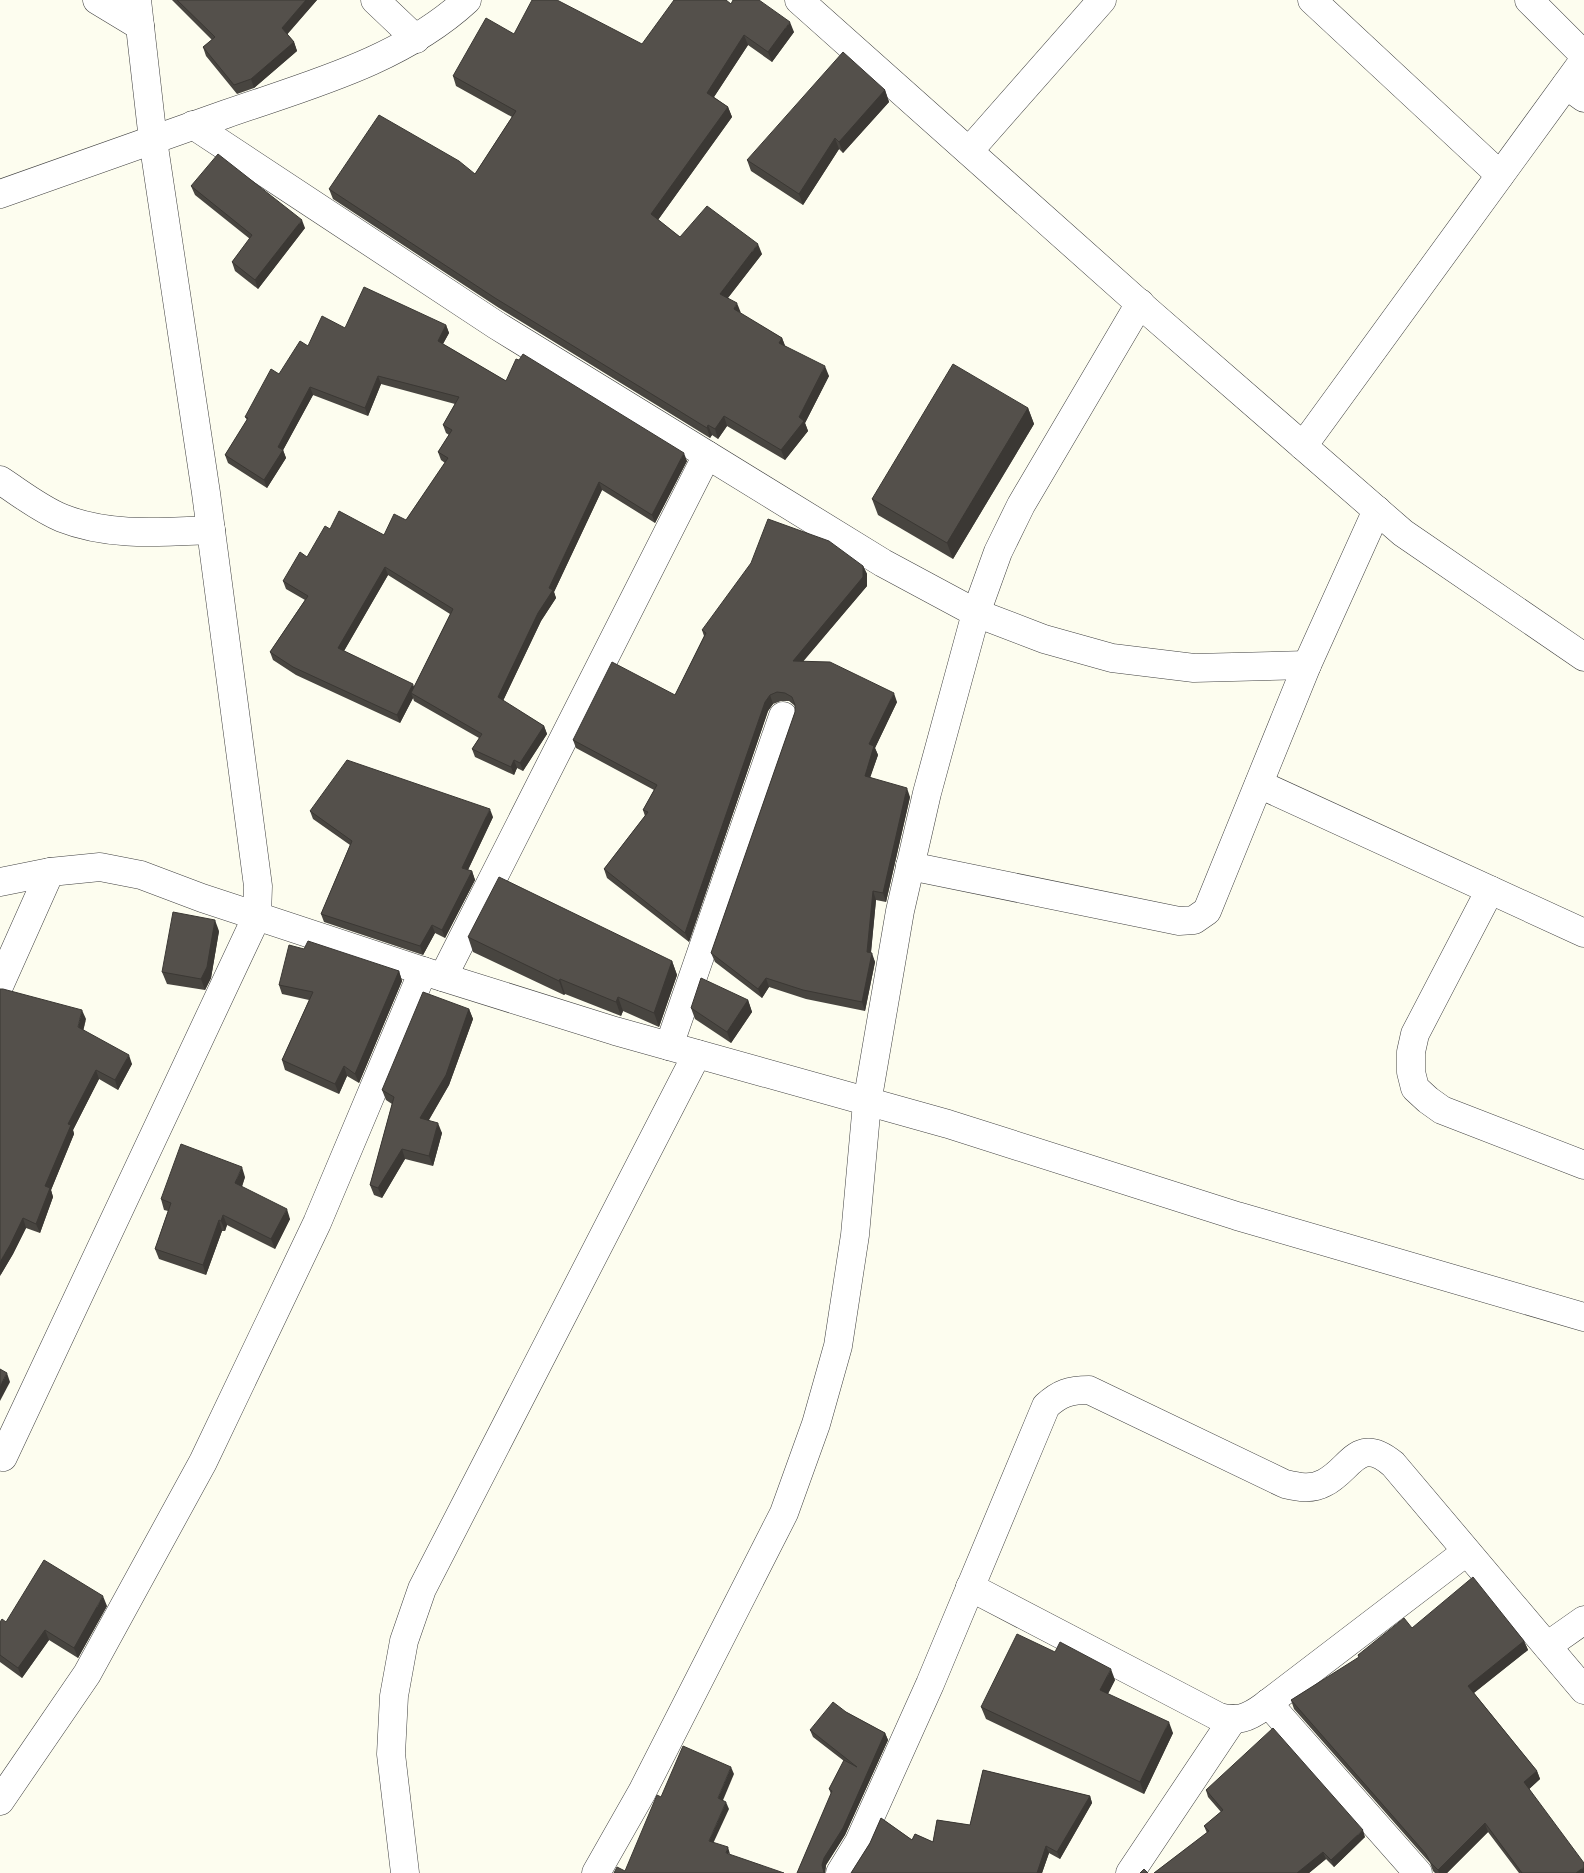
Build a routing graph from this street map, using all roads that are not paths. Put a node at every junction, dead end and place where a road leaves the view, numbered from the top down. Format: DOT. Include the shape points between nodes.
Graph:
graph roads {
  1 [pos="97,0"];
  2 [pos="375,0"];
  3 [pos="467,0"];
  4 [pos="800,0"];
  5 [pos="1102,0"];
  6 [pos="1312,0"];
  7 [pos="1528,0"];
  8 [pos="138,13"];
  9 [pos="416,40"];
  10 [pos="1584,55"];
  11 [pos="1584,60"];
  12 [pos="1575,91"];
  13 [pos="193,126"];
  14 [pos="153,140"];
  15 [pos="969,151"];
  16 [pos="1500,175"];
  17 [pos="4,188"];
  18 [pos="1140,303"];
  19 [pos="1303,446"];
  20 [pos="707,455"];
  21 [pos="0,480"];
  22 [pos="1377,510"];
  23 [pos="211,530"];
  24 [pos="976,613"];
  25 [pos="1584,658"];
  26 [pos="1307,665"];
  27 [pos="782,716"];
  28 [pos="1259,784"];
  29 [pos="910,866"];
  30 [pos="50,872"];
  31 [pos="0,882"];
  32 [pos="1490,890"];
  33 [pos="257,916"];
  34 [pos="1584,933"];
  35 [pos="433,974"];
  36 [pos="0,984"];
  37 [pos="670,1046"];
  38 [pos="698,1054"];
  39 [pos="867,1103"];
  40 [pos="1584,1165"];
  41 [pos="1584,1317"];
  42 [pos="3,1458"];
  43 [pos="1466,1552"];
  44 [pos="970,1587"];
  45 [pos="1584,1620"];
  46 [pos="1547,1646"];
  47 [pos="1584,1690"];
  48 [pos="1268,1704"];
  49 [pos="1233,1719"];
  50 [pos="0,1801"];
  51 [pos="405,1873"];
  52 [pos="596,1873"];
  53 [pos="840,1873"];
  54 [pos="1130,1873"];
  55 [pos="1418,1873"];
  1 -- 8 [label="street"];
  2 -- 9 [label="street"];
  3 -- 9 [label="street" via="447,19"];
  4 -- 15 [label="street"];
  5 -- 15 [label="street"];
  6 -- 16 [label="street"];
  7 -- 10 [label="street"];
  8 -- 14 [label="street"];
  9 -- 13 [label="street" via="347,72"];
  11 -- 12 [label="street"];
  12 -- 16 [label="street"];
  13 -- 14 [label="street"];
  13 -- 20 [label="street" via="496,325"];
  14 -- 17 [label="street"];
  14 -- 23 [label="street"];
  15 -- 18 [label="street"];
  16 -- 19 [label="street"];
  18 -- 19 [label="street"];
  18 -- 24 [label="street" via="1021,505 998,552"];
  19 -- 22 [label="street"];
  20 -- 24 [label="street" via="883,563"];
  20 -- 35 [label="street"];
  21 -- 23 [label="street" via="62,518 95,527 136,533"];
  22 -- 25 [label="street" via="1404,534"];
  22 -- 26 [label="street"];
  23 -- 33 [label="street" via="258,886"];
  24 -- 26 [label="street" via="1044,639 1112,658 1194,668"];
  24 -- 29 [label="street"];
  26 -- 28 [label="street"];
  27 -- 37 [label="street"];
  28 -- 29 [label="street" via="1206,911 1194,920 1179,921"];
  28 -- 32 [label="street"];
  29 -- 39 [label="street"];
  30 -- 31 [label="street"];
  30 -- 33 [label="street" via="100,867 118,869"];
  30 -- 36 [label="street"];
  32 -- 34 [label="street"];
  32 -- 40 [label="street" via="1415,1034 1411,1052 1415,1088 1442,1110"];
  33 -- 35 [label="street"];
  33 -- 42 [label="street"];
  35 -- 37 [label="street"];
  35 -- 50 [label="street" via="203,1462 87,1674"];
  37 -- 38 [label="street"];
  38 -- 39 [label="street"];
  38 -- 51 [label="street" via="422,1589 404,1641 394,1696 391,1754"];
  39 -- 41 [label="street" via="948,1124 1237,1216"];
  39 -- 52 [label="street" via="855,1235 838,1346 816,1424 784,1513 642,1792"];
  43 -- 44 [label="street" via="1382,1455 1360,1454 1324,1483 1305,1488 1285,1484 1089,1390 1073,1390 1058,1395 1046,1406"];
  43 -- 46 [label="street"];
  43 -- 48 [label="street"];
  44 -- 49 [label="street" via="1219,1717"];
  44 -- 53 [label="street" via="859,1842"];
  45 -- 46 [label="street"];
  46 -- 47 [label="street"];
  48 -- 49 [label="street" via="1250,1717"];
  48 -- 55 [label="street"];
  49 -- 54 [label="street"];
}
